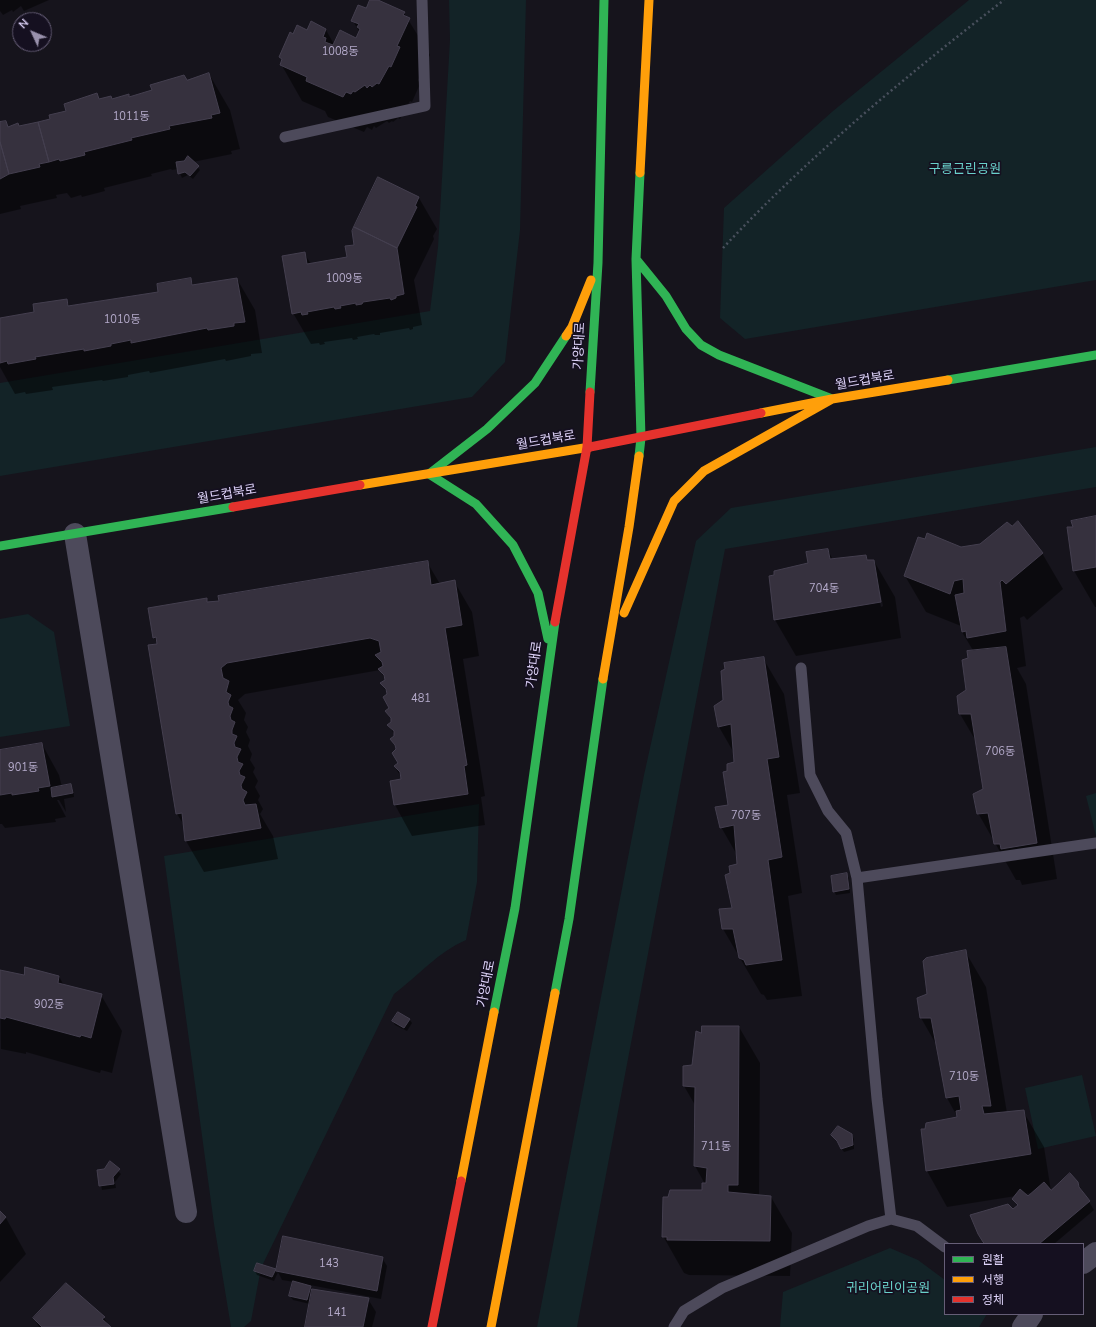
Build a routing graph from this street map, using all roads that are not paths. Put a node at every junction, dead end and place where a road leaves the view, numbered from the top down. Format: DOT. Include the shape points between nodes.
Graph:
graph roads {
  1 [pos="422,0"];
  2 [pos="604,0"];
  3 [pos="649,0"];
  4 [pos="286,137"];
  5 [pos="636,259"];
  6 [pos="598,263"];
  7 [pos="1096,355"];
  8 [pos="832,400"];
  9 [pos="641,438"];
  10 [pos="587,447"];
  11 [pos="429,474"];
  12 [pos="75,534"];
  13 [pos="0,546"];
  14 [pos="550,648"];
  15 [pos="606,657"];
  16 [pos="801,668"];
  17 [pos="1096,843"];
  18 [pos="857,878"];
  19 [pos="186,1212"];
  20 [pos="891,1219"];
  21 [pos="944,1247"];
  22 [pos="1096,1253"];
  23 [pos="1084,1263"];
  24 [pos="1031,1315"];
  25 [pos="432,1327"];
  26 [pos="491,1327"];
  27 [pos="674,1327"];
  28 [pos="1023,1327"];
  1 -- 4 [label="lane" via="426,106"];
  2 -- 6 [label="main road, 가양대로"];
  3 -- 5 [label="main road"];
  5 -- 8 [label="main road" via="666,296 686,329 701,345 719,355"];
  5 -- 9 [label="main road"];
  6 -- 10 [label="main road, 가양대로"];
  6 -- 11 [label="main road" via="572,327 535,383 487,429"];
  7 -- 8 [label="main road, 월드컵북로"];
  8 -- 9 [label="main road, 월드컵북로"];
  8 -- 15 [label="main road" via="704,471 674,501 635,585"];
  9 -- 10 [label="main road, 월드컵북로"];
  9 -- 15 [label="main road" via="630,527"];
  10 -- 11 [label="main road, 월드컵북로"];
  10 -- 14 [label="main road, 가양대로"];
  11 -- 12 [label="main road, 월드컵북로"];
  11 -- 14 [label="main road" via="476,504 513,545 538,593"];
  12 -- 13 [label="main road, 월드컵북로"];
  12 -- 19 [label="street"];
  14 -- 25 [label="main road, 가양대로" via="515,908"];
  15 -- 26 [label="main road" via="569,919"];
  16 -- 18 [label="lane" via="810,775 828,811 846,833"];
  17 -- 18 [label="lane"];
  18 -- 20 [label="lane" via="877,1099"];
  20 -- 21 [label="lane" via="916,1226"];
  20 -- 27 [label="lane" via="868,1226 722,1288 684,1311"];
  22 -- 23 [label="street"];
  24 -- 28 [label="street"];
}
